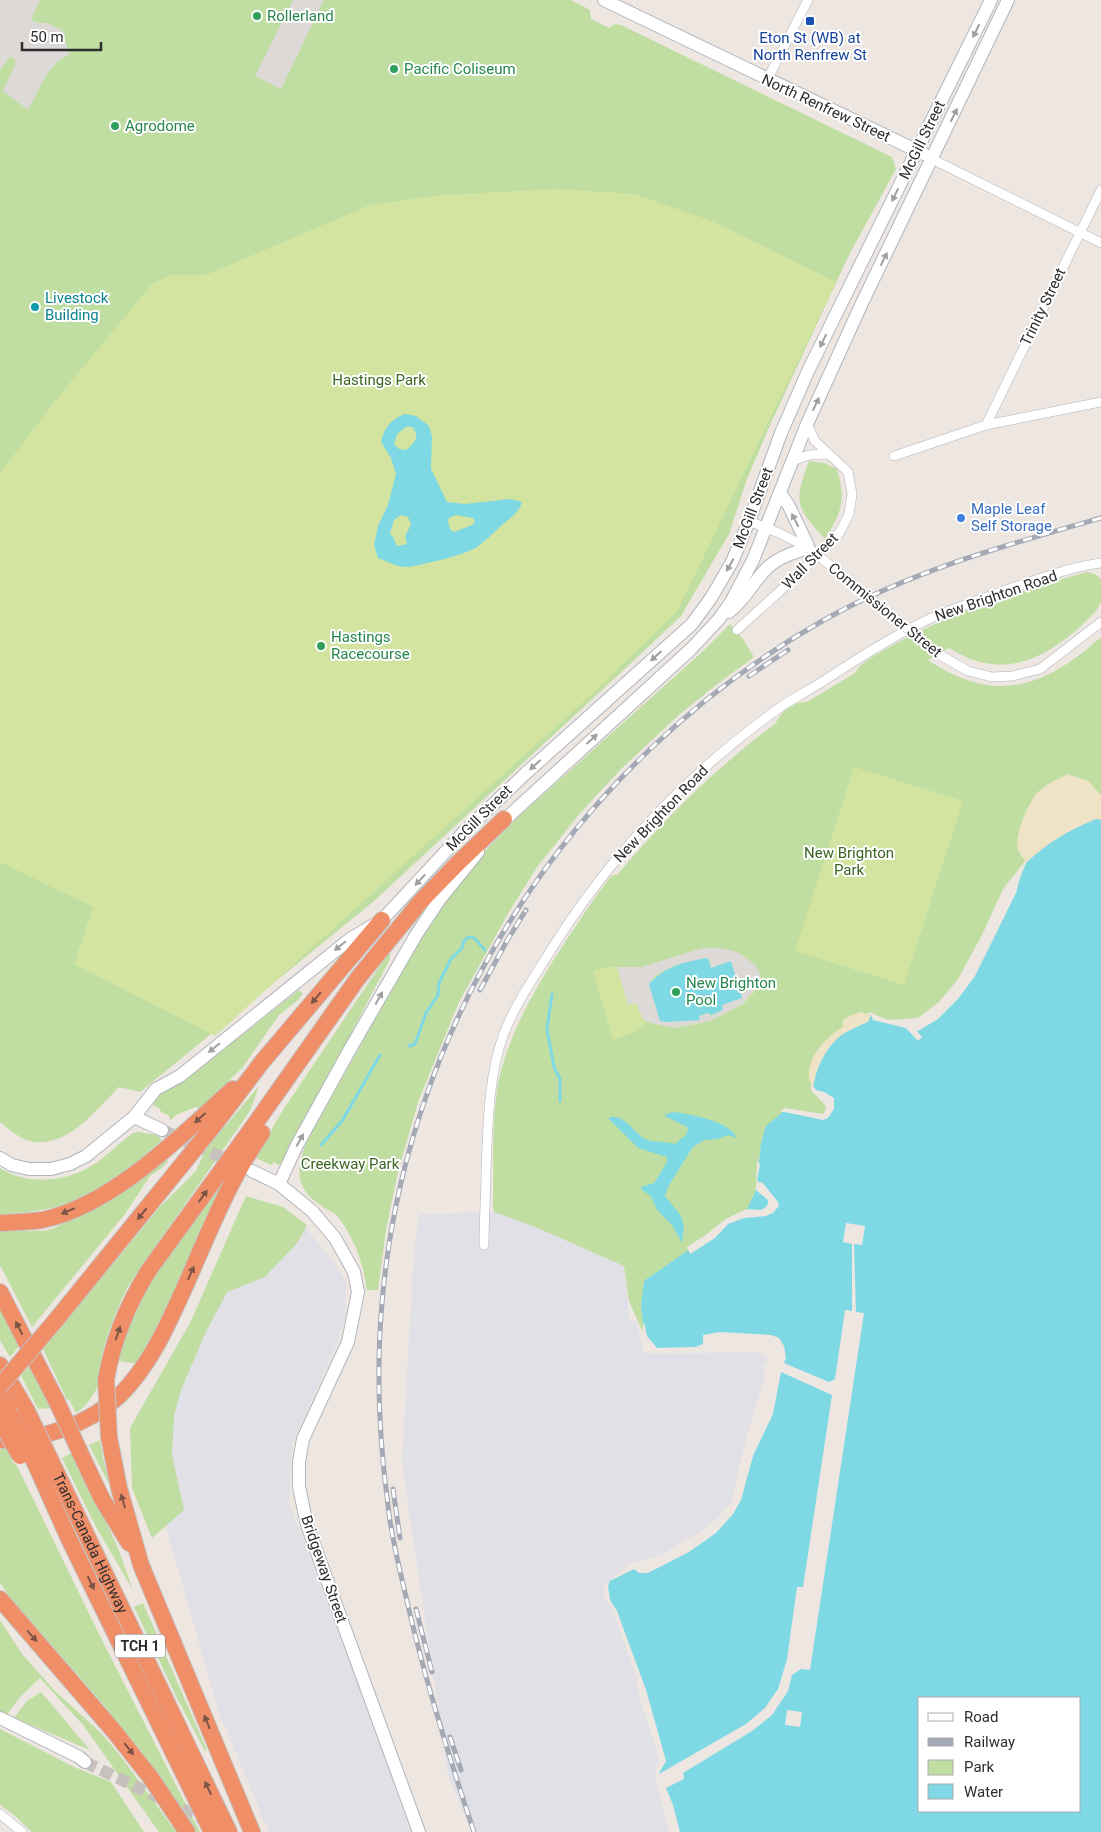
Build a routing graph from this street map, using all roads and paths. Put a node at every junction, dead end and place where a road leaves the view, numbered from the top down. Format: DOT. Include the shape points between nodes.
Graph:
graph roads {
  1 [pos="808,0"];
  2 [pos="991,0"];
  3 [pos="1008,0"];
  4 [pos="609,1"];
  5 [pos="767,80"];
  6 [pos="917,151"];
  7 [pos="932,159"];
  8 [pos="1101,190"];
  9 [pos="1080,233"];
  10 [pos="1101,243"];
  11 [pos="1101,402"];
  12 [pos="807,424"];
  13 [pos="986,425"];
  14 [pos="828,454"];
  15 [pos="894,456"];
  16 [pos="792,461"];
  17 [pos="780,493"];
  18 [pos="750,521"];
  19 [pos="767,528"];
  20 [pos="809,548"];
  21 [pos="1101,563"];
  22 [pos="719,619"];
  23 [pos="1101,622"];
  24 [pos="737,630"];
  25 [pos="504,819"];
  26 [pos="382,920"];
  27 [pos="358,978"];
  28 [pos="262,1062"];
  29 [pos="134,1117"];
  30 [pos="162,1130"];
  31 [pos="0,1158"];
  32 [pos="252,1171"];
  33 [pos="279,1184"];
  34 [pos="0,1223"];
  35 [pos="484,1245"];
  36 [pos="0,1292"];
  37 [pos="0,1365"];
  38 [pos="0,1386"];
  39 [pos="0,1397"];
  40 [pos="4,1416"];
  41 [pos="0,1440"];
  42 [pos="37,1463"];
  43 [pos="141,1565"];
  44 [pos="0,1599"];
  45 [pos="0,1718"];
  46 [pos="85,1762"];
  47 [pos="0,1814"];
  48 [pos="22,1832"];
  49 [pos="187,1832"];
  50 [pos="212,1832"];
  51 [pos="229,1832"];
  52 [pos="252,1832"];
  53 [pos="419,1832"];
  1 -- 5 [label="street"];
  2 -- 6 [label="main road, McGill Street, one-way"];
  7 -- 3 [label="main road, McGill Street, one-way"];
  4 -- 5 [label="main road, North Renfrew Street"];
  5 -- 6 [label="main road, North Renfrew Street"];
  6 -- 7 [label="main road, North Renfrew Street"];
  6 -- 18 [label="main road, McGill Street, one-way" via="809,369"];
  7 -- 9 [label="street, North Renfrew Street"];
  12 -- 7 [label="main road, McGill Street, one-way"];
  8 -- 9 [label="street, Trinity Street"];
  9 -- 10 [label="street, North Renfrew Street"];
  9 -- 13 [label="street, Trinity Street"];
  11 -- 13 [label="street"];
  12 -- 14 [label="street, Wall Street" via="815,440"];
  12 -- 16 [label="main road, McGill Street"];
  13 -- 15 [label="street"];
  14 -- 16 [label="street" via="809,455"];
  14 -- 24 [label="street, Wall Street" via="848,472 851,483 851,504 845,523 802,570"];
  16 -- 17 [label="main road, McGill Street"];
  17 -- 19 [label="main road, McGill Street"];
  20 -- 17 [label="main road, one-way"];
  18 -- 19 [label="street, Commissioner Street"];
  18 -- 26 [label="main road, McGill Street, one-way" via="732,562 692,624 525,774"];
  19 -- 20 [label="street, Commissioner Street"];
  19 -- 22 [label="main road, McGill Street" via="743,580"];
  20 -- 22 [label="main road" via="784,556 772,564 738,605"];
  20 -- 23 [label="street, Commissioner Street, bridge" via="938,654 968,671 992,677 1040,669"];
  21 -- 35 [label="street, New Brighton Road" via="1001,592 929,619 891,639 784,704 751,729 706,766 638,833 562,932 504,1034 490,1093"];
  25 -- 22 [label="main road, McGill Street, one-way" via="692,649"];
  25 -- 27 [label="highway" via="421,901"];
  33 -- 25 [label="main road, McGill Street, one-way" via="300,1139 416,935 440,899"];
  26 -- 28 [label="highway, one-way"];
  26 -- 29 [label="main road, McGill Street, one-way" via="350,939 180,1076 156,1089"];
  41 -- 27 [label="highway, one-way" via="50,1433 77,1423 119,1396 152,1356 237,1173 311,1061"];
  43 -- 27 [label="highway, one-way, bridge" via="119,1488 109,1437 106,1380 116,1336 134,1294 149,1270"];
  28 -- 34 [label="highway, one-way" via="130,1178 64,1214 42,1220"];
  28 -- 38 [label="highway, one-way, bridge"];
  29 -- 30 [label="main road"];
  29 -- 31 [label="main road" via="86,1156 51,1170 29,1169"];
  32 -- 33 [label="main road, Bridgeway Street"];
  33 -- 53 [label="main road, Bridgeway Street" via="312,1211 335,1238 354,1272 358,1292 348,1342 304,1439 299,1462 299,1487 307,1525"];
  43 -- 36 [label="highway, one-way, bridge" via="102,1499 57,1402"];
  37 -- 42 [label="highway, Trans-Canada Highway / TCH 1, bridge" via="26,1409"];
  39 -- 40 [label="highway, Trans-Canada Highway / TCH 1"];
  40 -- 42 [label="highway, Trans-Canada Highway / TCH 1, bridge"];
  42 -- 50 [label="highway, Trans-Canada Highway / TCH 1, one-way" via="69,1539"];
  51 -- 42 [label="highway, Trans-Canada Highway / TCH 1, one-way"];
  52 -- 43 [label="highway, one-way"];
  44 -- 49 [label="highway, one-way" via="113,1730 151,1778"];
  45 -- 46 [label="main road"];
  47 -- 48 [label="street"];
}
